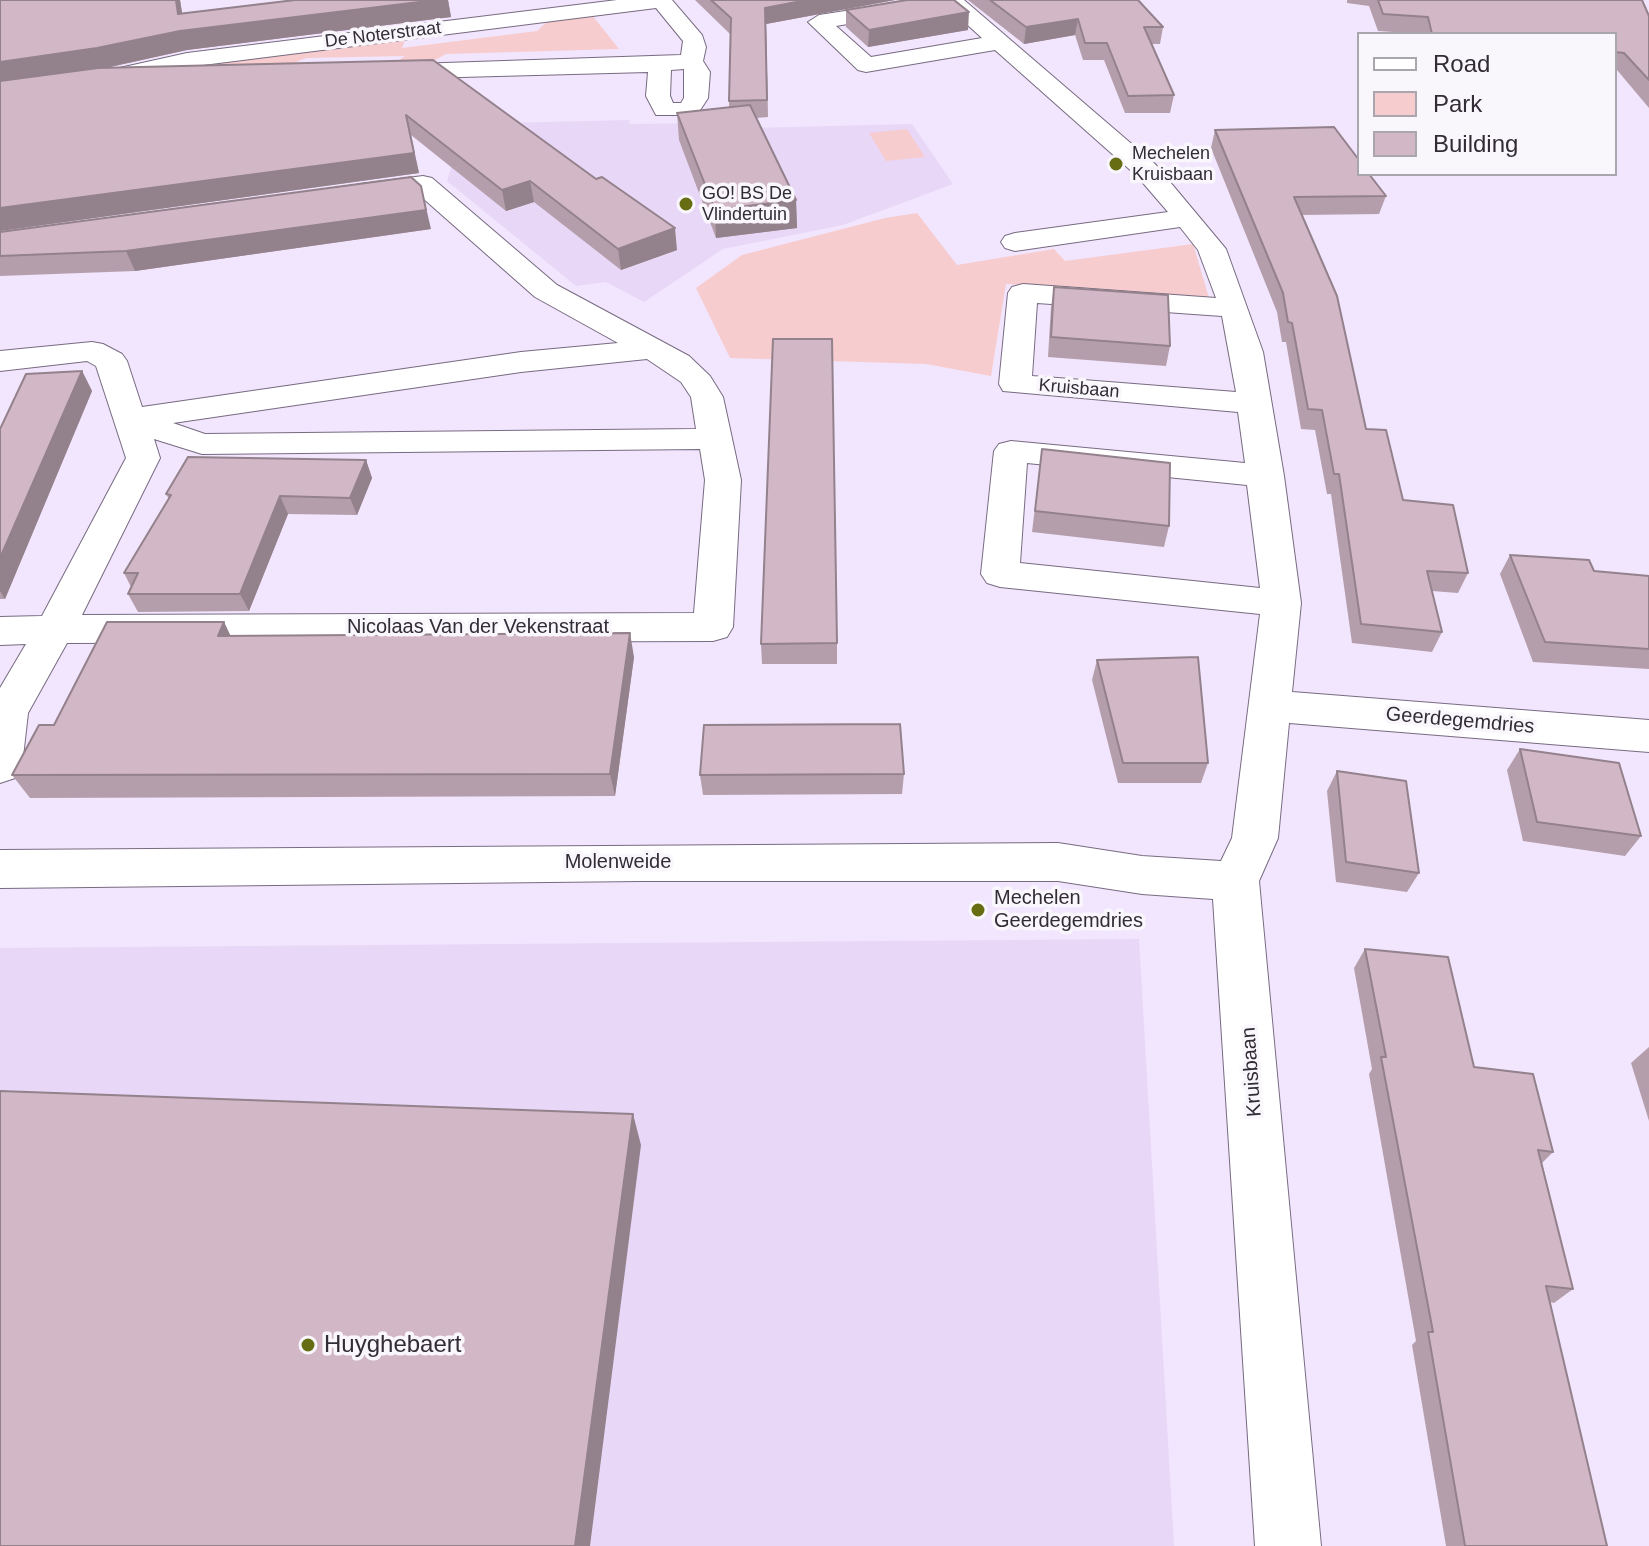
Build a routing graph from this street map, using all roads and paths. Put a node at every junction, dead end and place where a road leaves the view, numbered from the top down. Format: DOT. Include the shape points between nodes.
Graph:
graph roads {
  1 [pos="660,0"];
  2 [pos="834,0"];
  3 [pos="939,2"];
  4 [pos="819,22"];
  5 [pos="1000,42"];
  6 [pos="691,61"];
  7 [pos="660,65"];
  8 [pos="363,73"];
  9 [pos="242,76"];
  10 [pos="106,78"];
  11 [pos="0,93"];
  12 [pos="332,196"];
  13 [pos="1187,218"];
  14 [pos="1015,242"];
  15 [pos="1235,308"];
  16 [pos="534,326"];
  17 [pos="649,349"];
  18 [pos="0,361"];
  19 [pos="1255,403"];
  20 [pos="130,419"];
  21 [pos="714,439"];
  22 [pos="1266,476"];
  23 [pos="1281,603"];
  24 [pos="55,629"];
  25 [pos="0,631"];
  26 [pos="1271,706"];
  27 [pos="4,720"];
  28 [pos="1649,736"];
  29 [pos="0,766"];
  30 [pos="0,869"];
  31 [pos="1235,881"];
  32 [pos="1288,1546"];
  1 -- 6 [label="street, De Noterstraat" via="694,40"];
  1 -- 10 [label="street, De Noterstraat" via="187,60"];
  2 -- 4 [label="street" via="802,5"];
  3 -- 4 [label="street, Kruisbaan"];
  3 -- 5 [label="street, Kruisbaan"];
  4 -- 5 [label="street" via="866,65"];
  5 -- 13 [label="street, Kruisbaan" via="1146,170"];
  6 -- 7 [label="street, De Noterstraat"];
  6 -- 7 [label="street, De Noterstraat" via="698,72 696,98 688,110 665,110 658,96"];
  7 -- 8 [label="street, De Noterstraat"];
  9 -- 10 [label="street, De Noterstraat"];
  10 -- 11 [label="street, De Noterstraat"];
  12 -- 16 [label="street, Nicolaas Van der Vekenstraat" via="423,184"];
  13 -- 14 [label="street"];
  13 -- 15 [label="street, Kruisbaan" via="1212,249"];
  15 -- 19 [label="street, Kruisbaan"];
  15 -- 19 [label="street, Kruisbaan" via="1023,293 1015,384"];
  16 -- 17 [label="street"];
  16 -- 17 [label="street, Nicolaas Van der Vekenstraat"];
  16 -- 20 [label="street"];
  17 -- 21 [label="street, Nicolaas Van der Vekenstraat" via="694,376 707,397"];
  18 -- 20 [label="street" via="92,351 111,361"];
  19 -- 22 [label="street, Kruisbaan"];
  20 -- 21 [label="street" via="202,444"];
  20 -- 24 [label="street" via="143,458"];
  21 -- 24 [label="street, Nicolaas Van der Vekenstraat" via="723,480 713,627"];
  22 -- 23 [label="street, Kruisbaan"];
  22 -- 23 [label="street" via="1011,451 1000,574"];
  23 -- 26 [label="street, Kruisbaan"];
  24 -- 25 [label="street, Nicolaas Van der Vekenstraat"];
  24 -- 27 [label="street"];
  26 -- 28 [label="street, Geerdegemdries"];
  26 -- 31 [label="street, Kruisbaan" via="1255,838"];
  27 -- 29 [label="street"];
  30 -- 31 [label="street, Molenweide" via="1058,862"];
  31 -- 32 [label="street, Kruisbaan"];
}
